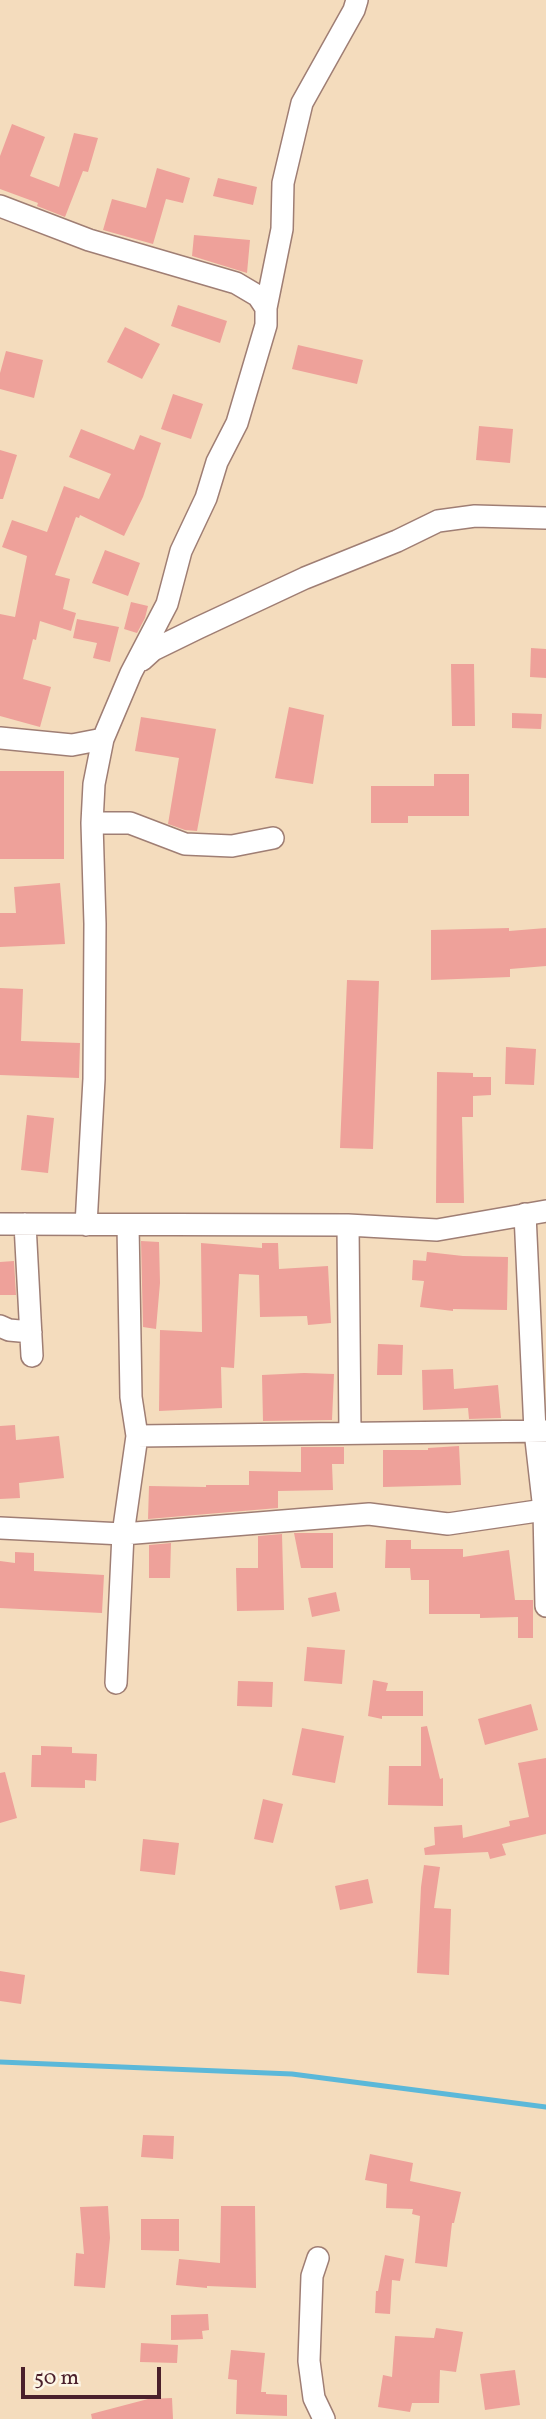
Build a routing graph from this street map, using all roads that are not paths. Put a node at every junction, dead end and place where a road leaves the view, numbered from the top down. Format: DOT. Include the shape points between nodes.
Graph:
graph roads {
  1 [pos="357,0"];
  2 [pos="0,206"];
  3 [pos="266,308"];
  4 [pos="546,518"];
  5 [pos="167,604"];
  6 [pos="198,628"];
  7 [pos="134,670"];
  8 [pos="0,738"];
  9 [pos="103,739"];
  10 [pos="92,823"];
  11 [pos="273,838"];
  12 [pos="546,1211"];
  13 [pos="525,1214"];
  14 [pos="0,1224"];
  15 [pos="25,1224"];
  16 [pos="86,1225"];
  17 [pos="128,1225"];
  18 [pos="348,1225"];
  19 [pos="0,1326"];
  20 [pos="31,1332"];
  21 [pos="32,1356"];
  22 [pos="541,1431"];
  23 [pos="350,1433"];
  24 [pos="137,1436"];
  25 [pos="544,1510"];
  26 [pos="0,1528"];
  27 [pos="123,1534"];
  28 [pos="546,1606"];
  29 [pos="116,1683"];
  30 [pos="318,2259"];
  31 [pos="324,2419"];
  1 -- 3 [label="street" via="302,103 283,183 282,229"];
  2 -- 3 [label="street" via="89,240 236,283 258,296"];
  3 -- 5 [label="street" via="266,325 237,423 181,551"];
  4 -- 6 [label="street" via="475,516 438,521"];
  5 -- 6 [label="street"];
  5 -- 7 [label="street"];
  6 -- 7 [label="street" via="153,650"];
  7 -- 9 [label="street"];
  8 -- 9 [label="street" via="72,745"];
  9 -- 10 [label="street"];
  10 -- 11 [label="street" via="130,823 185,844 232,846"];
  10 -- 16 [label="street" via="94,1079"];
  12 -- 13 [label="street"];
  13 -- 18 [label="street" via="437,1230"];
  13 -- 22 [label="street"];
  14 -- 15 [label="street"];
  15 -- 16 [label="street"];
  15 -- 20 [label="street"];
  16 -- 17 [label="street"];
  17 -- 18 [label="street"];
  17 -- 24 [label="street" via="131,1397"];
  18 -- 23 [label="street"];
  19 -- 20 [label="street"];
  20 -- 21 [label="street"];
  22 -- 23 [label="street"];
  22 -- 25 [label="street"];
  23 -- 24 [label="street"];
  24 -- 27 [label="street"];
  25 -- 27 [label="street" via="448,1524 369,1514"];
  25 -- 28 [label="street"];
  26 -- 27 [label="street"];
  27 -- 29 [label="street"];
  30 -- 31 [label="street" via="312,2276 309,2361 314,2398"];
}
